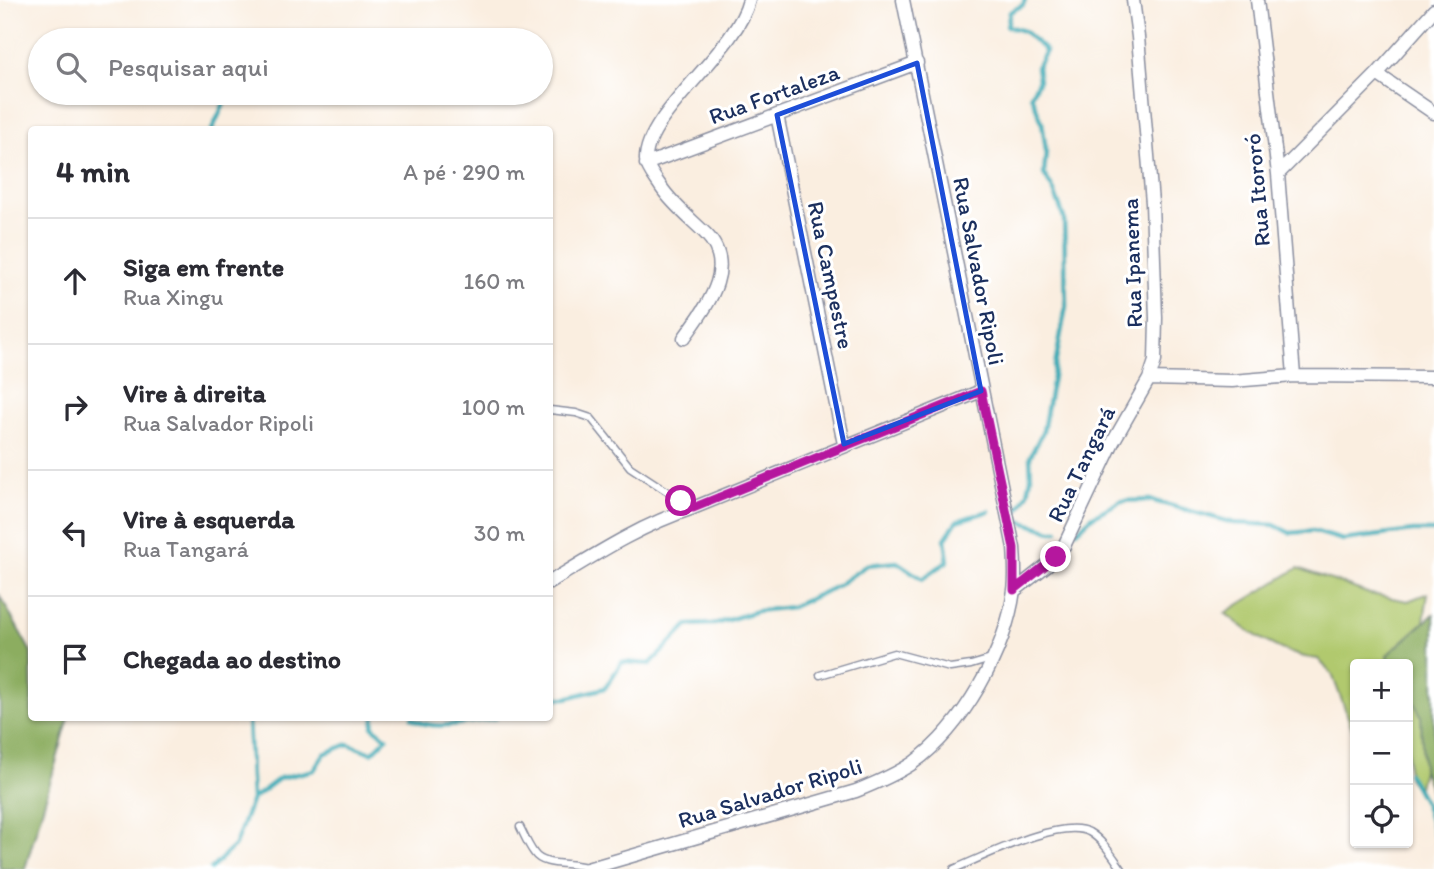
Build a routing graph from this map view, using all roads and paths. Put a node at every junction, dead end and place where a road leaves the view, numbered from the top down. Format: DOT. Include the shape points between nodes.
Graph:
graph roads {
  1 [pos="749,0"];
  2 [pos="903,0"];
  3 [pos="1133,0"];
  4 [pos="1257,0"];
  5 [pos="1434,10"];
  6 [pos="917,63"];
  7 [pos="1377,74"];
  8 [pos="1434,113"];
  9 [pos="777,115"];
  10 [pos="646,163"];
  11 [pos="1278,174"];
  12 [pos="684,338"];
  13 [pos="1294,376"];
  14 [pos="1434,377"];
  15 [pos="1149,379"];
  16 [pos="981,391"];
  17 [pos="553,410"];
  18 [pos="844,444"];
  19 [pos="693,508"];
  20 [pos="553,580"];
  21 [pos="1014,590"];
  22 [pos="993,658"];
  23 [pos="820,675"];
  24 [pos="520,827"];
  25 [pos="589,869"];
  26 [pos="954,869"];
  27 [pos="1122,869"];
  1 -- 10 [label="street" via="733,34 655,129"];
  2 -- 6 [label="street, Rua Salvador Ripoli"];
  3 -- 15 [label="street, Rua Ipanema" via="1156,293 1155,361"];
  4 -- 11 [label="street, Rua Itororó"];
  5 -- 7 [label="street"];
  6 -- 9 [label="street, Rua Fortaleza"];
  6 -- 16 [label="street, Rua Salvador Ripoli"];
  7 -- 8 [label="street"];
  7 -- 11 [label="street"];
  9 -- 10 [label="street, Rua Fortaleza"];
  9 -- 18 [label="street, Rua Campestre"];
  10 -- 12 [label="street" via="667,197 709,237 720,265 712,297"];
  11 -- 13 [label="street, Rua Itororó"];
  13 -- 14 [label="street"];
  13 -- 15 [label="street" via="1232,381"];
  15 -- 21 [label="street, Rua Tangará" via="1113,442 1064,546"];
  16 -- 18 [label="street"];
  16 -- 21 [label="street, Rua Salvador Ripoli" via="1014,548"];
  17 -- 19 [label="lane" via="591,418 630,467"];
  18 -- 19 [label="street"];
  19 -- 20 [label="street" via="638,529"];
  21 -- 22 [label="street, Rua Salvador Ripoli"];
  22 -- 23 [label="lane" via="950,668 894,653"];
  22 -- 25 [label="street, Rua Salvador Ripoli" via="945,734 889,778"];
  24 -- 25 [label="lane" via="539,859"];
  26 -- 27 [label="lane" via="1069,827 1099,839"];
}
